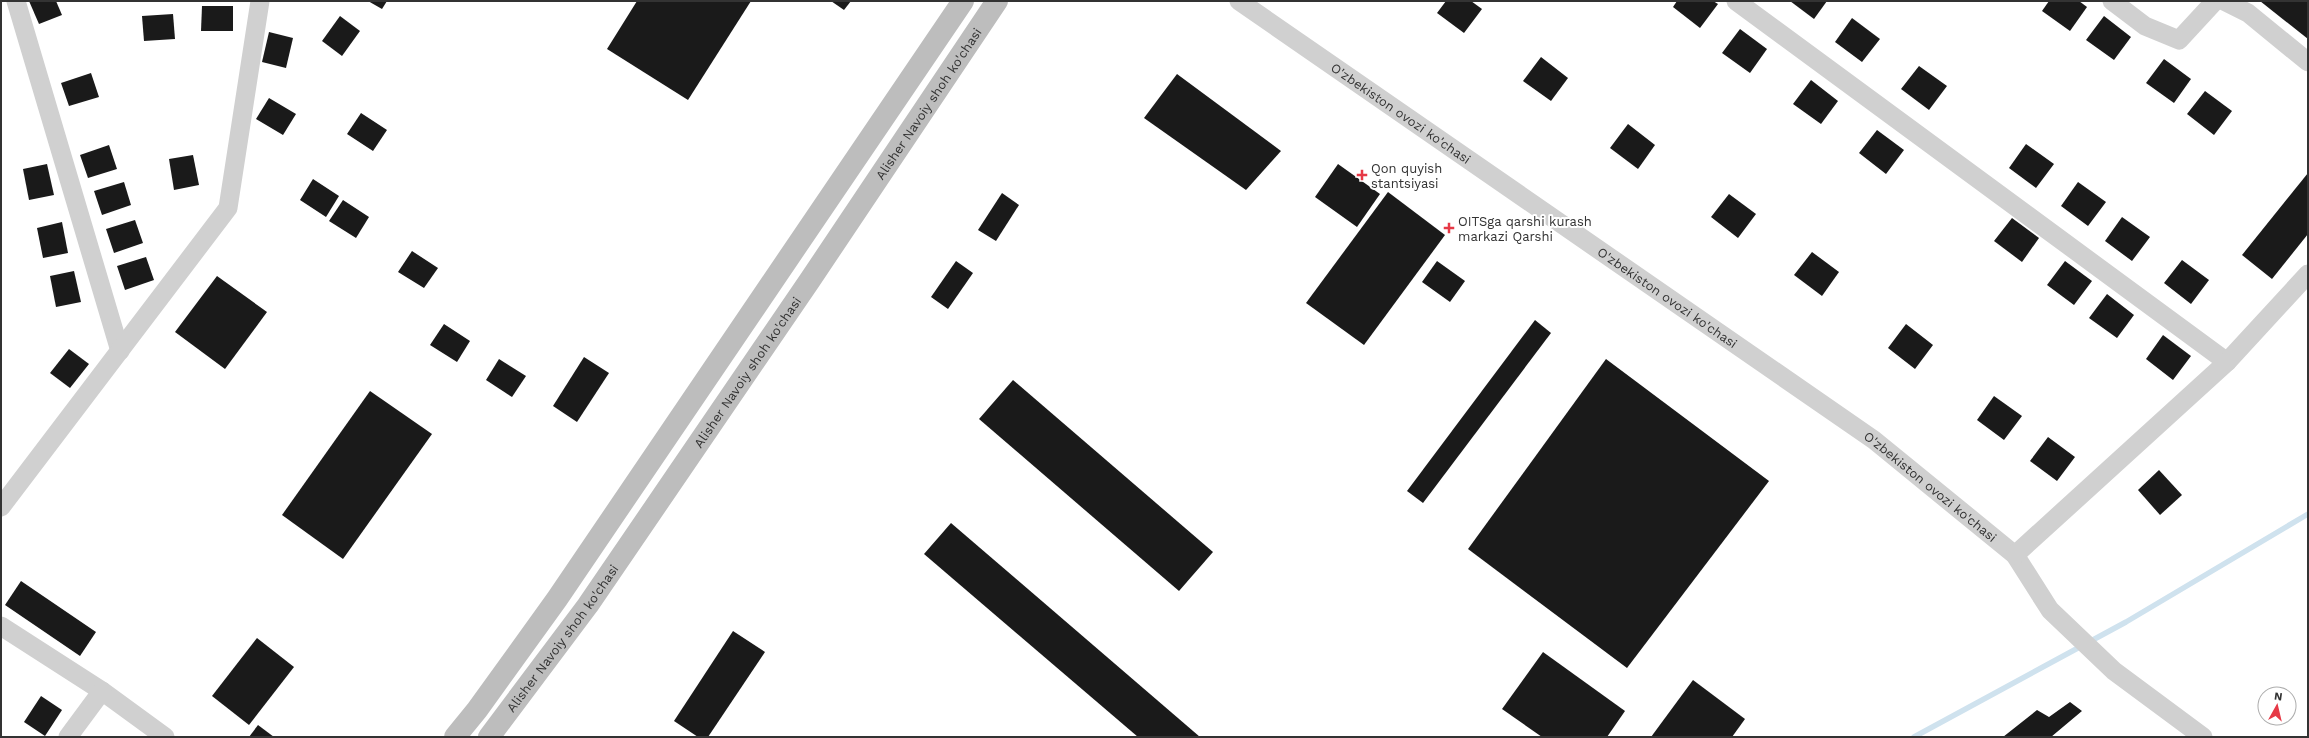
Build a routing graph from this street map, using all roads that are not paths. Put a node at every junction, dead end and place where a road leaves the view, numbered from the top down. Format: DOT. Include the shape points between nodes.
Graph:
graph roads {
  1 [pos="16,1"];
  2 [pos="260,1"];
  3 [pos="962,1"];
  4 [pos="997,1"];
  5 [pos="1238,1"];
  6 [pos="1736,1"];
  7 [pos="2112,1"];
  8 [pos="2215,1"];
  9 [pos="2224,1"];
  10 [pos="2308,62"];
  11 [pos="2308,274"];
  12 [pos="120,351"];
  13 [pos="2227,362"];
  14 [pos="1,507"];
  15 [pos="2016,555"];
  16 [pos="1,626"];
  17 [pos="102,691"];
  18 [pos="68,737"];
  19 [pos="165,737"];
  20 [pos="455,737"];
  21 [pos="489,737"];
  22 [pos="2203,737"];
  1 -- 12 [label="street"];
  2 -- 12 [label="street" via="228,208"];
  3 -- 20 [label="main road, Alisher Navoiy shoh ko'chasi" via="557,599"];
  4 -- 21 [label="main road, Alisher Navoiy shoh ko'chasi" via="592,598"];
  5 -- 15 [label="street, O'zbekiston ovozi ko'chasi" via="1874,440"];
  6 -- 13 [label="street"];
  7 -- 8 [label="street" via="2145,26 2179,40"];
  9 -- 10 [label="street" via="2248,13"];
  11 -- 13 [label="street"];
  12 -- 14 [label="street"];
  13 -- 15 [label="street"];
  15 -- 22 [label="street, O'zbekiston ovozi ko'chasi" via="2050,610 2114,670"];
  16 -- 17 [label="street"];
  17 -- 18 [label="street"];
  17 -- 19 [label="street"];
}
